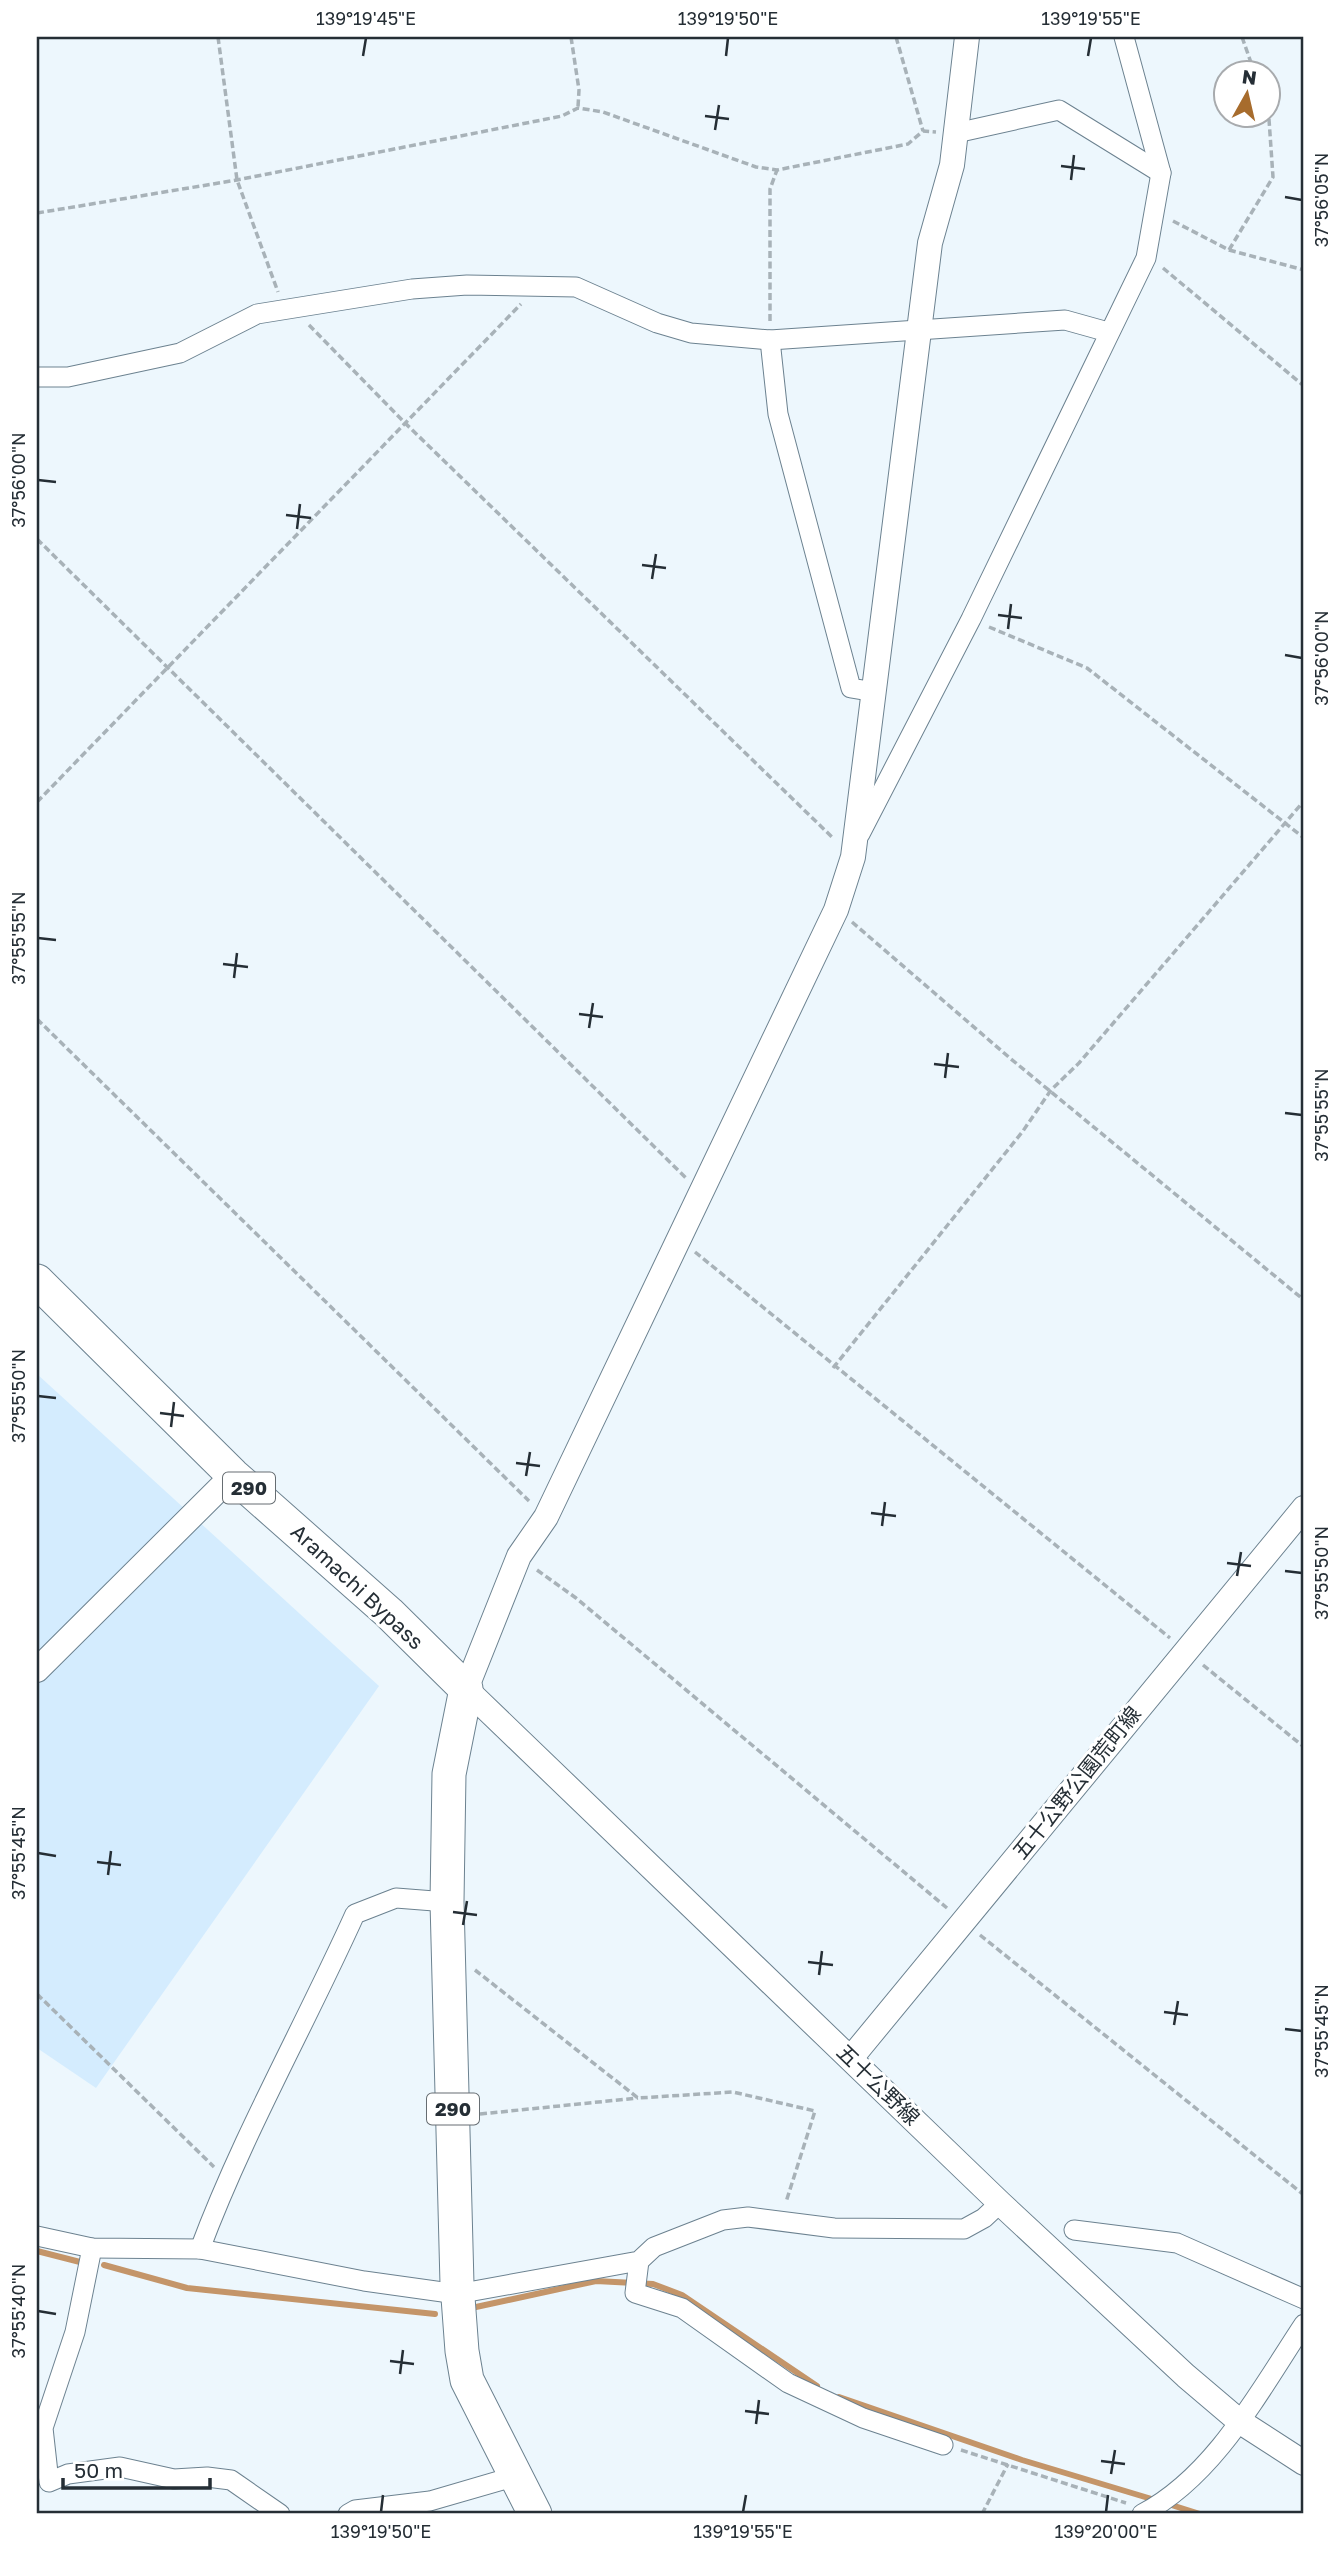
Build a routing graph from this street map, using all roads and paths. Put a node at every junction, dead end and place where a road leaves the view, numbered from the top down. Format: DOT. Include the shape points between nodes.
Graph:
graph roads {
  1 [pos="218,37"];
  2 [pos="571,37"];
  3 [pos="896,37"];
  4 [pos="967,37"];
  5 [pos="1124,37"];
  6 [pos="1242,37"];
  7 [pos="1250,60"];
  8 [pos="578,108"];
  9 [pos="1270,130"];
  10 [pos="923,131"];
  11 [pos="956,133"];
  12 [pos="776,170"];
  13 [pos="1161,173"];
  14 [pos="237,180"];
  15 [pos="1154,211"];
  16 [pos="37,213"];
  17 [pos="1229,250"];
  18 [pos="1146,258"];
  19 [pos="1304,270"];
  20 [pos="540,285"];
  21 [pos="292,307"];
  22 [pos="920,329"];
  23 [pos="1108,332"];
  24 [pos="770,340"];
  25 [pos="37,377"];
  26 [pos="1304,386"];
  27 [pos="404,422"];
  28 [pos="37,539"];
  29 [pos="971,619"];
  30 [pos="168,667"];
  31 [pos="875,692"];
  32 [pos="1304,801"];
  33 [pos="37,802"];
  34 [pos="1286,822"];
  35 [pos="1304,838"];
  36 [pos="854,850"];
  37 [pos="836,910"];
  38 [pos="37,1019"];
  39 [pos="1051,1090"];
  40 [pos="701,1192"];
  41 [pos="678,1238"];
  42 [pos="37,1281"];
  43 [pos="1304,1300"];
  44 [pos="833,1368"];
  45 [pos="233,1475"];
  46 [pos="1304,1508"];
  47 [pos="546,1517"];
  48 [pos="519,1556"];
  49 [pos="1186,1651"];
  50 [pos="37,1670"];
  51 [pos="466,1689"];
  52 [pos="1304,1747"];
  53 [pos="447,1902"];
  54 [pos="963,1921"];
  55 [pos="451,1951"];
  56 [pos="37,1994"];
  57 [pos="850,2058"];
  58 [pos="638,2098"];
  59 [pos="453,2117"];
  60 [pos="228,2180"];
  61 [pos="1304,2194"];
  62 [pos="1000,2203"];
  63 [pos="780,2220"];
  64 [pos="1074,2230"];
  65 [pos="37,2236"];
  66 [pos="92,2248"];
  67 [pos="200,2249"];
  68 [pos="639,2261"];
  69 [pos="457,2294"];
  70 [pos="1304,2299"];
  71 [pos="1304,2325"];
  72 [pos="1239,2421"];
  73 [pos="943,2445"];
  74 [pos="1304,2463"];
  75 [pos="1008,2464"];
  76 [pos="516,2476"];
  77 [pos="1146,2512"];
  78 [pos="280,2514"];
  79 [pos="348,2514"];
  80 [pos="535,2514"];
  81 [pos="982,2514"];
  1 -- 14 [label="path"];
  2 -- 8 [label="path"];
  3 -- 10 [label="path"];
  4 -- 11 [label="street"];
  5 -- 13 [label="street"];
  6 -- 7 [label="path"];
  8 -- 12 [label="path" via="603,112 756,167"];
  8 -- 14 [label="path" via="562,116"];
  9 -- 17 [label="path" via="1273,177"];
  10 -- 11 [label="path"];
  10 -- 12 [label="path" via="908,145"];
  11 -- 13 [label="street" via="1059,110"];
  11 -- 22 [label="street" via="930,243"];
  12 -- 24 [label="path" via="770,189"];
  13 -- 15 [label="street"];
  14 -- 16 [label="path"];
  14 -- 21 [label="path" via="279,295"];
  15 -- 17 [label="path"];
  15 -- 18 [label="street"];
  17 -- 19 [label="path"];
  18 -- 23 [label="street"];
  18 -- 26 [label="path"];
  20 -- 21 [label="street" via="412,289"];
  20 -- 24 [label="street" via="576,287 691,334"];
  20 -- 27 [label="path"];
  21 -- 25 [label="street" via="257,314 180,353 68,377"];
  21 -- 27 [label="path"];
  22 -- 23 [label="street" via="1065,320"];
  22 -- 24 [label="street"];
  22 -- 31 [label="street"];
  23 -- 29 [label="street"];
  24 -- 31 [label="street" via="778,414 851,688"];
  27 -- 30 [label="path"];
  27 -- 36 [label="path"];
  28 -- 30 [label="path"];
  29 -- 34 [label="path" via="1087,668"];
  29 -- 36 [label="street"];
  30 -- 33 [label="path"];
  30 -- 40 [label="path"];
  31 -- 36 [label="street"];
  32 -- 34 [label="path"];
  34 -- 35 [label="path"];
  34 -- 39 [label="path"];
  36 -- 37 [label="street"];
  37 -- 39 [label="path"];
  37 -- 40 [label="street"];
  38 -- 47 [label="path"];
  39 -- 43 [label="path"];
  39 -- 44 [label="path"];
  40 -- 41 [label="street"];
  41 -- 44 [label="path"];
  41 -- 47 [label="street"];
  42 -- 45 [label="highway, Aramachi Bypass / 290"];
  44 -- 49 [label="path"];
  45 -- 50 [label="street"];
  45 -- 51 [label="highway, Aramachi Bypass / 290" via="389,1613"];
  46 -- 49 [label="street, 五十公野公園荒町線"];
  47 -- 48 [label="street"];
  48 -- 51 [label="street"];
  48 -- 54 [label="path" via="586,1606"];
  49 -- 52 [label="path"];
  49 -- 54 [label="street, 五十公野公園荒町線"];
  51 -- 53 [label="highway, 290" via="449,1774"];
  51 -- 57 [label="street, 五十公野線"];
  53 -- 55 [label="highway, 290"];
  53 -- 60 [label="street" via="396,1898 355,1914"];
  54 -- 57 [label="street, 五十公野公園荒町線"];
  54 -- 61 [label="path"];
  55 -- 58 [label="path"];
  55 -- 59 [label="highway, 290"];
  56 -- 60 [label="path"];
  57 -- 62 [label="street, 五十公野線"];
  58 -- 59 [label="path"];
  58 -- 63 [label="path" via="733,2092 815,2111"];
  59 -- 69 [label="highway, 290"];
  60 -- 67 [label="street"];
  62 -- 63 [label="street" via="964,2229 834,2228"];
  62 -- 72 [label="street, 五十公野線"];
  63 -- 68 [label="street" via="723,2220 654,2247"];
  64 -- 70 [label="street" via="1177,2243"];
  65 -- 66 [label="street"];
  66 -- 67 [label="street"];
  66 -- 78 [label="street" via="75,2332 43,2428 49,2482 68,2474 120,2467 174,2479 231,2480"];
  67 -- 69 [label="street"];
  68 -- 69 [label="street"];
  68 -- 73 [label="street" via="635,2293 682,2308 788,2383 863,2418"];
  69 -- 76 [label="highway, 290" via="467,2380"];
  71 -- 72 [label="street"];
  72 -- 74 [label="street, 五十公野線"];
  72 -- 77 [label="street" via="1195,2475"];
  73 -- 75 [label="path"];
  75 -- 77 [label="path"];
  75 -- 81 [label="path"];
  76 -- 79 [label="street" via="430,2501"];
  76 -- 80 [label="highway, 290"];
}
